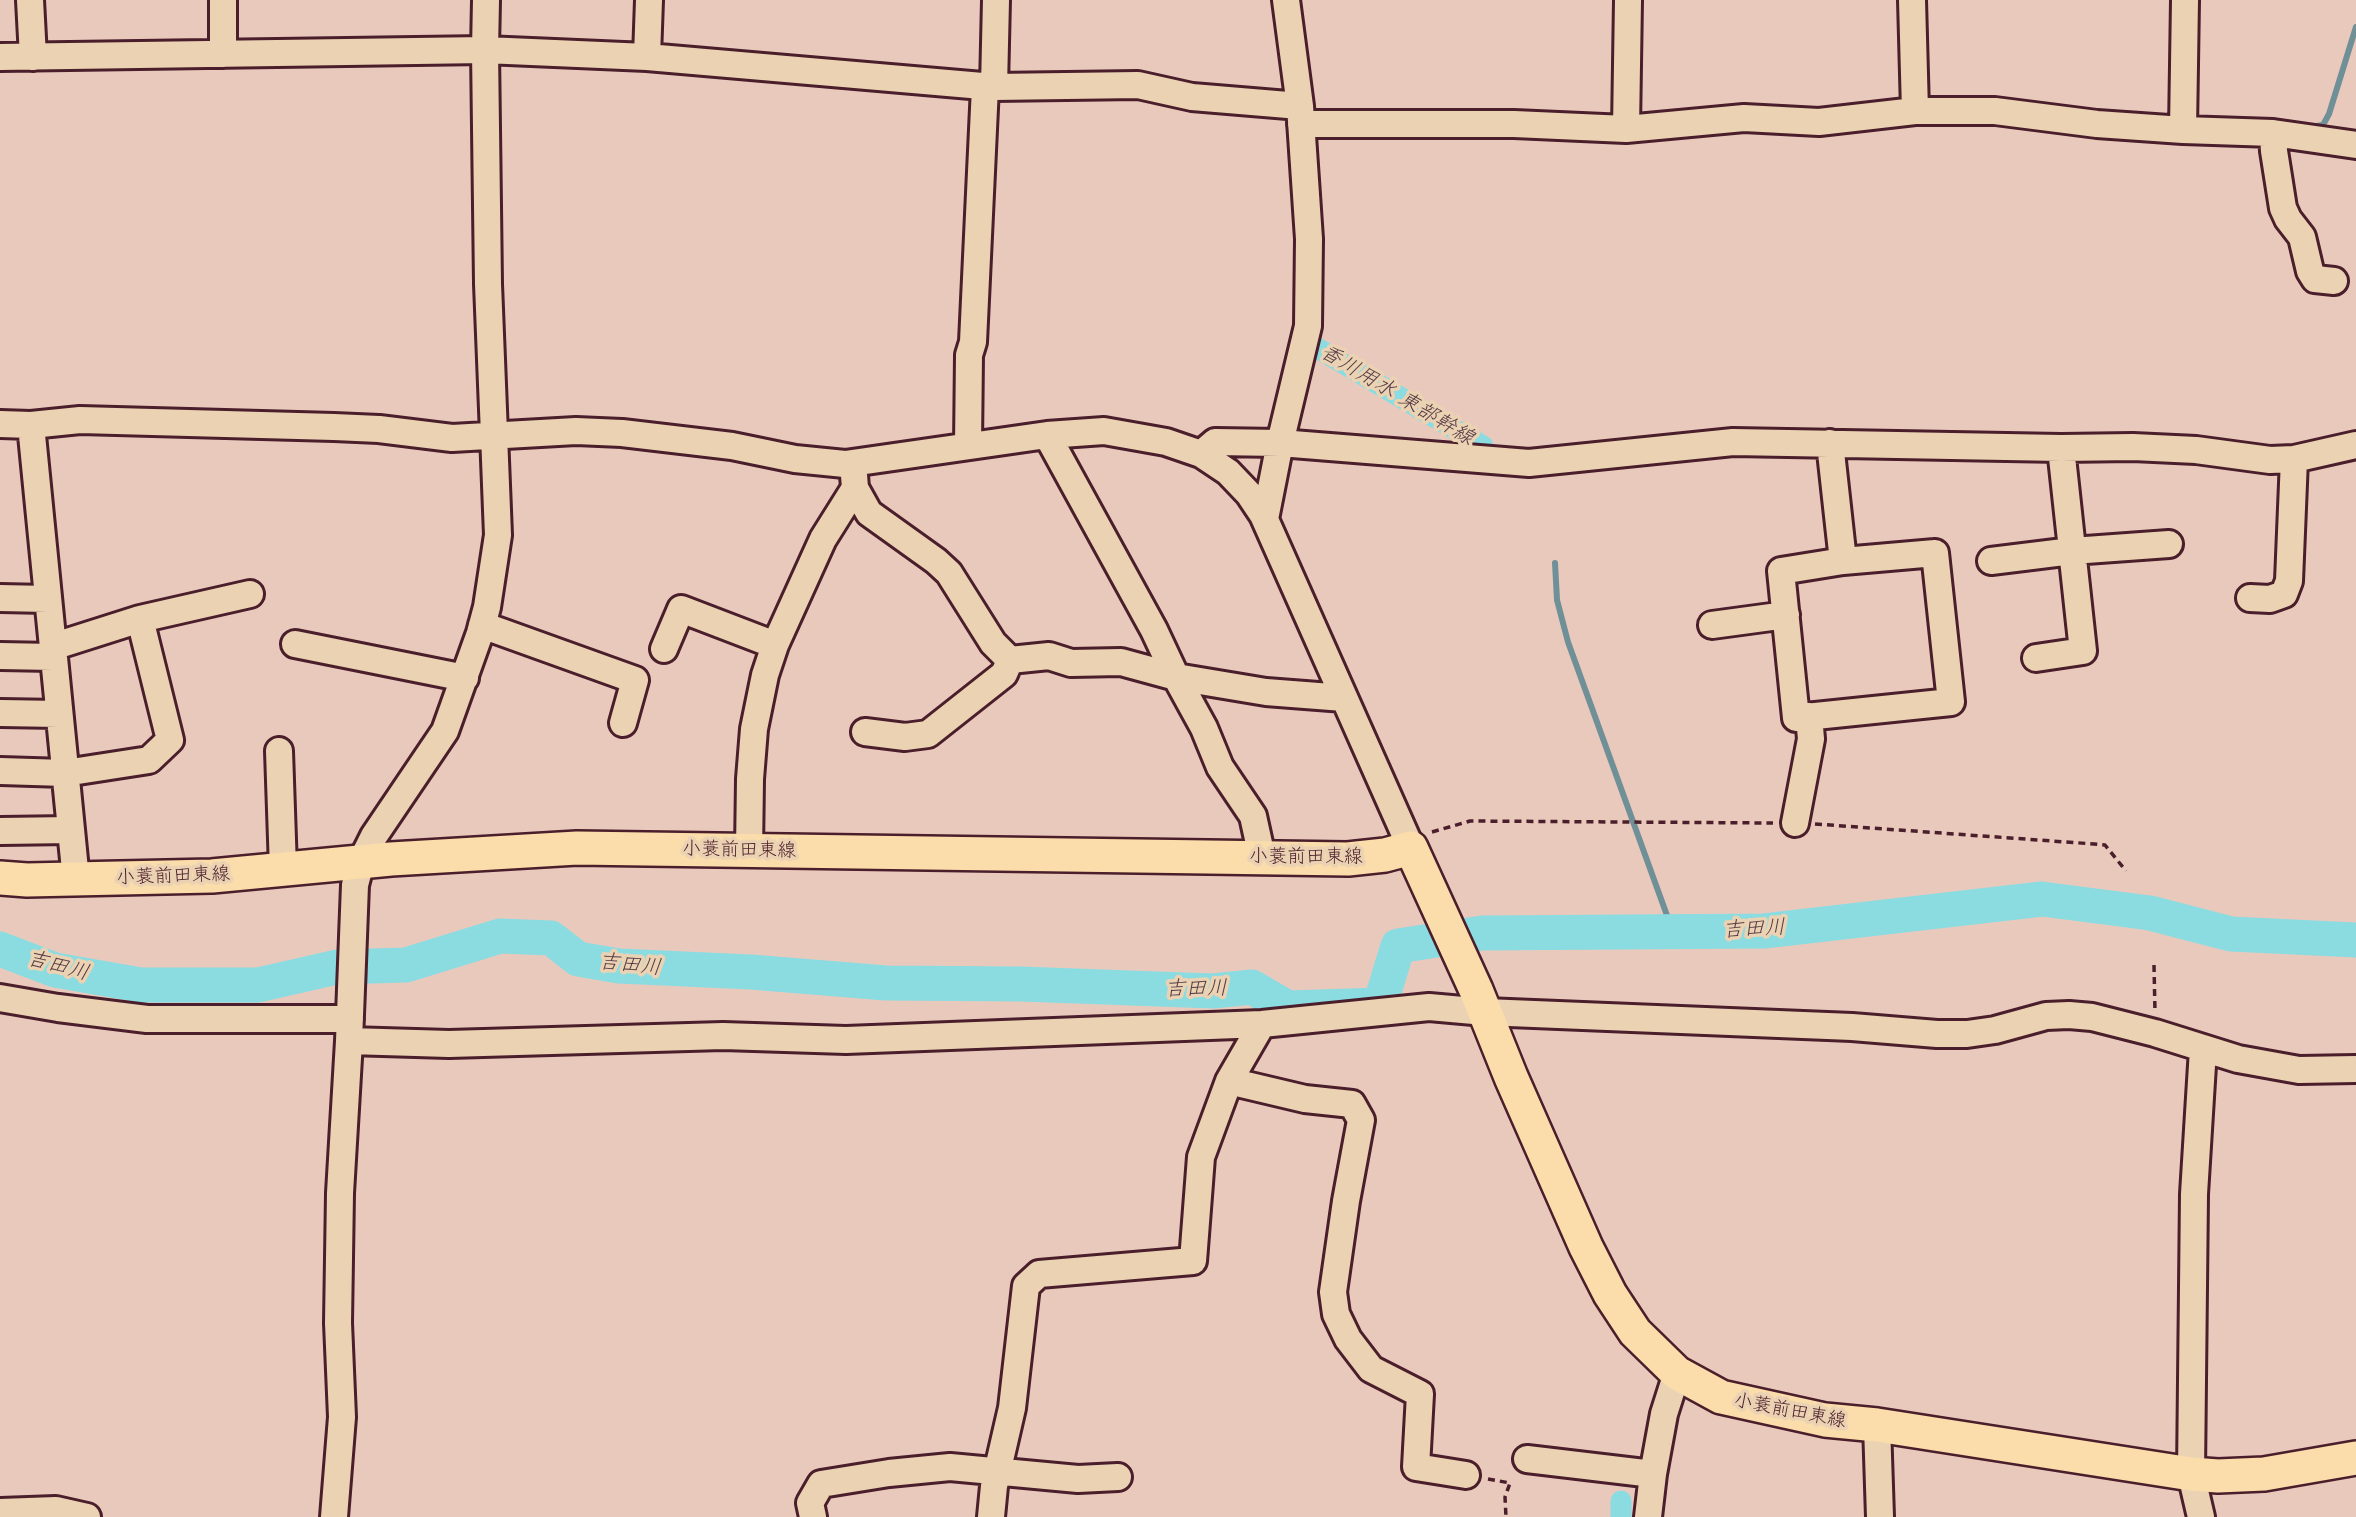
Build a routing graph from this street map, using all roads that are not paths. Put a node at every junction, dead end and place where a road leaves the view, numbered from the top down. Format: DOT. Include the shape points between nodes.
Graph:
graph roads {
  1 [pos="30,0"];
  2 [pos="223,0"];
  3 [pos="486,0"];
  4 [pos="649,0"];
  5 [pos="996,0"];
  6 [pos="1286,0"];
  7 [pos="1628,0"];
  8 [pos="1912,0"];
  9 [pos="2185,0"];
  10 [pos="485,50"];
  11 [pos="223,54"];
  12 [pos="0,57"];
  13 [pos="33,57"];
  14 [pos="647,57"];
  15 [pos="989,87"];
  16 [pos="1915,111"];
  17 [pos="1300,115"];
  18 [pos="1626,130"];
  19 [pos="2183,130"];
  20 [pos="2273,133"];
  21 [pos="2356,145"];
  22 [pos="2334,281"];
  23 [pos="0,424"];
  24 [pos="31,425"];
  25 [pos="1047,435"];
  26 [pos="494,436"];
  27 [pos="1280,443"];
  28 [pos="1830,443"];
  29 [pos="2356,445"];
  30 [pos="968,446"];
  31 [pos="2061,448"];
  32 [pos="1200,454"];
  33 [pos="2294,458"];
  34 [pos="854,476"];
  35 [pos="1265,519"];
  36 [pos="2168,544"];
  37 [pos="2072,551"];
  38 [pos="1843,561"];
  39 [pos="1991,561"];
  40 [pos="250,594"];
  41 [pos="0,598"];
  42 [pos="2250,598"];
  43 [pos="47,599"];
  44 [pos="1786,615"];
  45 [pos="140,619"];
  46 [pos="482,625"];
  47 [pos="1712,625"];
  48 [pos="295,644"];
  49 [pos="775,645"];
  50 [pos="664,649"];
  51 [pos="53,652"];
  52 [pos="0,656"];
  53 [pos="2036,658"];
  54 [pos="1010,660"];
  55 [pos="1176,677"];
  56 [pos="465,678"];
  57 [pos="1344,698"];
  58 [pos="0,713"];
  59 [pos="59,714"];
  60 [pos="1808,716"];
  61 [pos="623,723"];
  62 [pos="865,732"];
  63 [pos="279,751"];
  64 [pos="0,771"];
  65 [pos="65,773"];
  66 [pos="1795,823"];
  67 [pos="71,830"];
  68 [pos="0,831"];
  69 [pos="1409,844"];
  70 [pos="749,851"];
  71 [pos="1262,857"];
  72 [pos="361,862"];
  73 [pos="283,869"];
  74 [pos="0,878"];
  75 [pos="76,880"];
  76 [pos="0,998"];
  77 [pos="1481,1001"];
  78 [pos="350,1024"];
  79 [pos="1262,1024"];
  80 [pos="2203,1049"];
  81 [pos="2356,1069"];
  82 [pos="1229,1081"];
  83 [pos="1677,1373"];
  84 [pos="1877,1425"];
  85 [pos="2356,1458"];
  86 [pos="1527,1459"];
  87 [pos="999,1470"];
  88 [pos="1653,1474"];
  89 [pos="2191,1474"];
  90 [pos="1466,1475"];
  91 [pos="1118,1477"];
  92 [pos="0,1512"];
  93 [pos="87,1517"];
  94 [pos="334,1517"];
  95 [pos="813,1517"];
  96 [pos="991,1517"];
  97 [pos="1648,1517"];
  98 [pos="1880,1517"];
  99 [pos="2202,1517"];
  1 -- 13 [label="street"];
  2 -- 11 [label="street"];
  3 -- 10 [label="street"];
  4 -- 14 [label="street"];
  5 -- 15 [label="street"];
  6 -- 17 [label="street"];
  7 -- 18 [label="street"];
  8 -- 16 [label="street"];
  9 -- 19 [label="street"];
  10 -- 11 [label="street"];
  10 -- 14 [label="street"];
  10 -- 26 [label="street"];
  11 -- 13 [label="street"];
  12 -- 13 [label="street"];
  14 -- 15 [label="street"];
  15 -- 17 [label="street" via="1138,85"];
  15 -- 30 [label="street" via="969,355"];
  16 -- 18 [label="street" via="1819,122 1744,118"];
  16 -- 19 [label="street" via="1995,111"];
  17 -- 18 [label="street"];
  17 -- 27 [label="street" via="1309,239 1308,326"];
  19 -- 20 [label="street"];
  20 -- 21 [label="street"];
  20 -- 22 [label="street" via="2283,208 2302,237 2315,279"];
  23 -- 24 [label="street"];
  24 -- 26 [label="street" via="80,420 379,429 452,438"];
  24 -- 43 [label="street"];
  25 -- 30 [label="street"];
  25 -- 32 [label="street" via="1104,431 1166,442"];
  25 -- 55 [label="street"];
  26 -- 34 [label="street" via="622,433 732,446"];
  26 -- 46 [label="street" via="498,535"];
  27 -- 28 [label="street" via="1528,463 1732,442"];
  27 -- 32 [label="street" via="1214,442"];
  27 -- 35 [label="street"];
  28 -- 31 [label="street"];
  28 -- 38 [label="street"];
  29 -- 33 [label="street"];
  30 -- 34 [label="street"];
  31 -- 33 [label="street" via="2133,447 2270,460"];
  31 -- 37 [label="street"];
  32 -- 35 [label="street" via="1228,472"];
  33 -- 42 [label="street" via="2289,581 2284,594"];
  34 -- 49 [label="street"];
  34 -- 54 [label="street" via="869,513 949,573 993,643"];
  35 -- 57 [label="street"];
  36 -- 37 [label="street"];
  37 -- 39 [label="street"];
  37 -- 53 [label="street" via="2083,652"];
  38 -- 44 [label="street" via="1781,571"];
  38 -- 60 [label="street" via="1935,553 1951,702"];
  40 -- 45 [label="street"];
  41 -- 43 [label="street"];
  43 -- 51 [label="street"];
  44 -- 47 [label="street"];
  44 -- 60 [label="street" via="1796,718"];
  45 -- 51 [label="street"];
  45 -- 65 [label="street" via="170,740 149,760"];
  46 -- 56 [label="street"];
  46 -- 61 [label="street" via="635,680"];
  48 -- 56 [label="street"];
  49 -- 50 [label="street" via="681,609"];
  49 -- 70 [label="street" via="754,729"];
  51 -- 52 [label="street"];
  51 -- 59 [label="street"];
  54 -- 55 [label="street" via="1049,656 1071,663 1121,662"];
  54 -- 62 [label="street" via="1004,674 928,734 905,737"];
  55 -- 57 [label="street" via="1266,692"];
  55 -- 71 [label="street" via="1220,766 1253,816"];
  56 -- 72 [label="street" via="445,731 374,835"];
  57 -- 69 [label="street"];
  58 -- 59 [label="street"];
  59 -- 65 [label="street"];
  60 -- 66 [label="street" via="1811,740"];
  63 -- 73 [label="street"];
  64 -- 65 [label="street"];
  65 -- 67 [label="street"];
  67 -- 68 [label="street"];
  67 -- 75 [label="street"];
  69 -- 71 [label="main road, 小蓑前田東線" via="1385,855 1348,859"];
  69 -- 77 [label="main road, 小蓑前田東線"];
  70 -- 71 [label="main road, 小蓑前田東線"];
  70 -- 72 [label="main road, 小蓑前田東線" via="577,848"];
  72 -- 73 [label="main road, 小蓑前田東線"];
  72 -- 78 [label="street" via="352,919"];
  73 -- 75 [label="main road, 小蓑前田東線"];
  74 -- 75 [label="main road, 小蓑前田東線"];
  76 -- 78 [label="street" via="147,1019"];
  77 -- 79 [label="street"];
  77 -- 80 [label="street" via="1937,1034 1976,1033 2069,1015 2092,1017"];
  77 -- 83 [label="main road, 小蓑前田東線" via="1610,1294 1635,1332"];
  78 -- 79 [label="street" via="449,1044 723,1036 846,1040"];
  78 -- 94 [label="street" via="340,1206 342,1417"];
  79 -- 82 [label="street"];
  80 -- 81 [label="street" via="2299,1070"];
  80 -- 89 [label="street" via="2193,1194"];
  82 -- 87 [label="street" via="1201,1157 1193,1261 1039,1274 1026,1286 1012,1408"];
  82 -- 90 [label="street" via="1305,1099 1352,1104 1361,1120 1333,1292 1336,1314 1371,1369 1420,1394 1416,1467"];
  83 -- 84 [label="main road, 小蓑前田東線" via="1721,1397 1825,1420"];
  83 -- 88 [label="street"];
  84 -- 89 [label="main road, 小蓑前田東線"];
  84 -- 98 [label="street"];
  85 -- 89 [label="main road, 小蓑前田東線" via="2264,1474"];
  86 -- 88 [label="street"];
  87 -- 91 [label="street" via="1078,1479"];
  87 -- 95 [label="street" via="950,1466 821,1483 810,1503"];
  87 -- 96 [label="street"];
  88 -- 97 [label="street"];
  89 -- 99 [label="street"];
  92 -- 93 [label="street" via="56,1510"];
}
